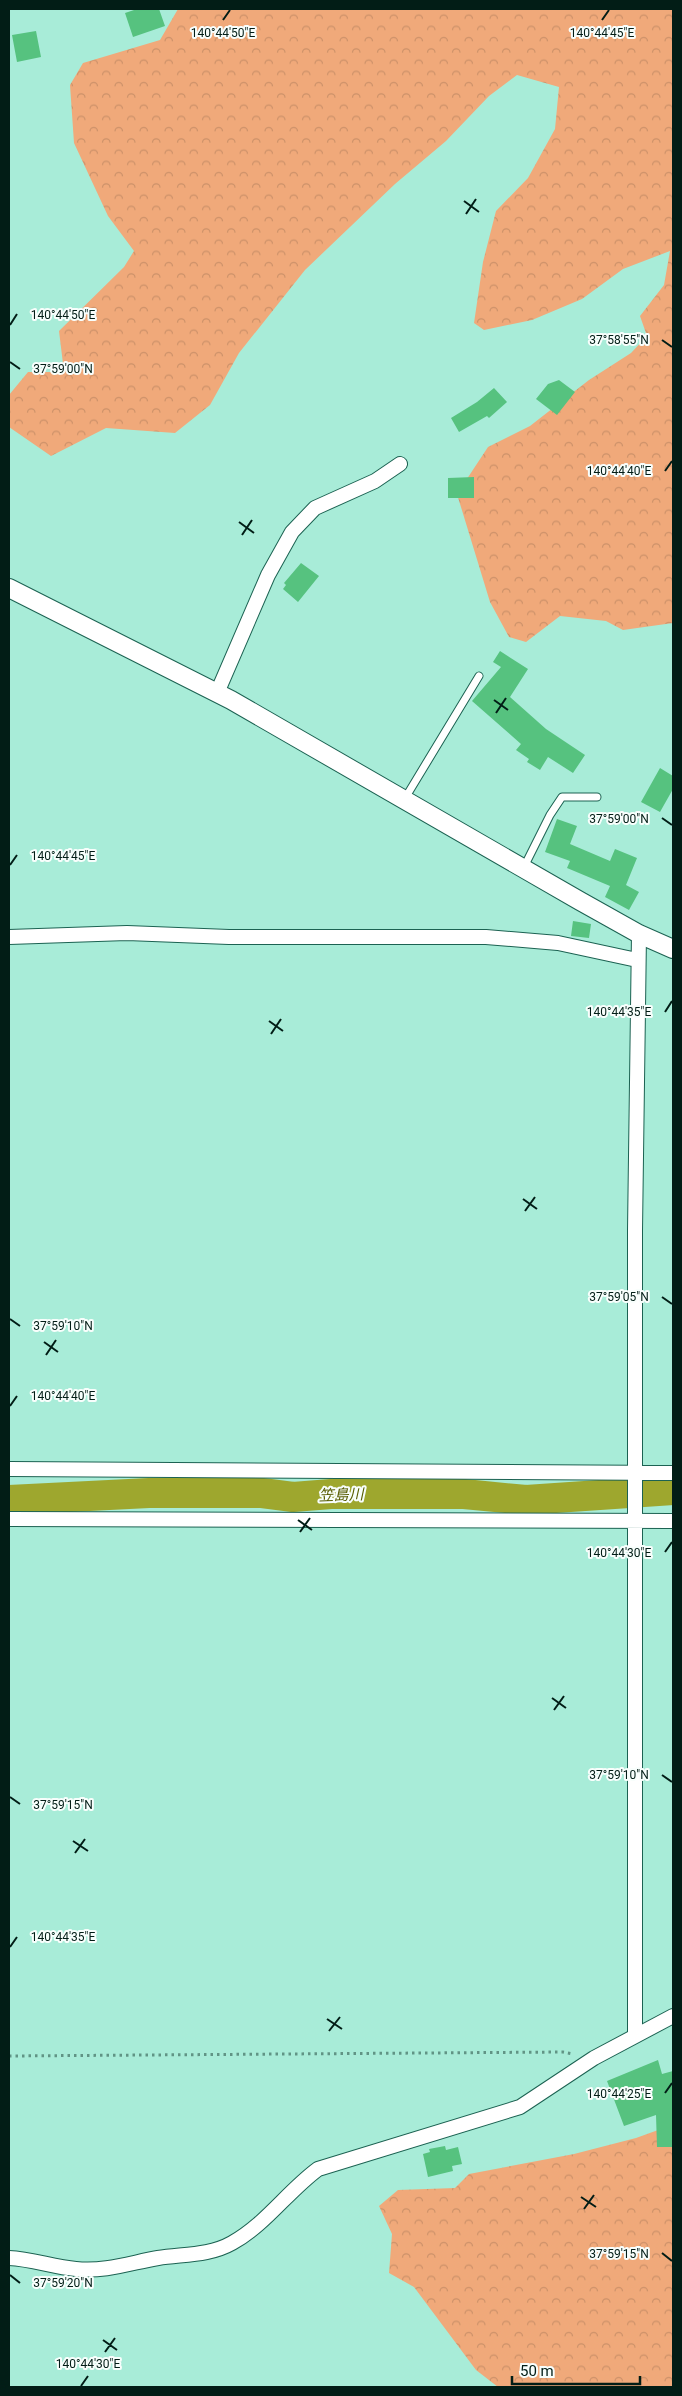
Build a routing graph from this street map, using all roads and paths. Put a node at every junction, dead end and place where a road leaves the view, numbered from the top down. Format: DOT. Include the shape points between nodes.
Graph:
graph roads {
  1 [pos="400,464"];
  2 [pos="9,588"];
  3 [pos="479,676"];
  4 [pos="217,693"];
  5 [pos="596,797"];
  6 [pos="404,800"];
  7 [pos="523,868"];
  8 [pos="639,934"];
  9 [pos="9,937"];
  10 [pos="673,949"];
  11 [pos="637,960"];
  12 [pos="9,1469"];
  13 [pos="635,1472"];
  14 [pos="673,1473"];
  15 [pos="9,1519"];
  16 [pos="637,1520"];
  17 [pos="673,1520"];
  18 [pos="673,2016"];
  19 [pos="635,2036"];
  20 [pos="9,2056"];
  21 [pos="594,2058"];
  22 [pos="9,2258"];
  1 -- 4 [label="street" via="375,481 315,508 292,532 268,575"];
  2 -- 4 [label="street"];
  3 -- 6 [label="lane"];
  4 -- 6 [label="street"];
  5 -- 7 [label="lane" via="562,797"];
  6 -- 7 [label="street"];
  7 -- 8 [label="street"];
  8 -- 10 [label="street"];
  8 -- 11 [label="street"];
  9 -- 11 [label="street" via="126,933 229,937 486,937 558,944"];
  11 -- 13 [label="street"];
  12 -- 13 [label="street"];
  13 -- 14 [label="street"];
  13 -- 16 [label="street"];
  15 -- 16 [label="street"];
  16 -- 17 [label="street"];
  16 -- 19 [label="street"];
  18 -- 19 [label="street"];
  19 -- 21 [label="street"];
  20 -- 21 [label="path" via="563,2052"];
  21 -- 22 [label="street" via="520,2107 318,2169 297,2184 258,2225 233,2243 214,2251 110,2269 76,2269"];
}
